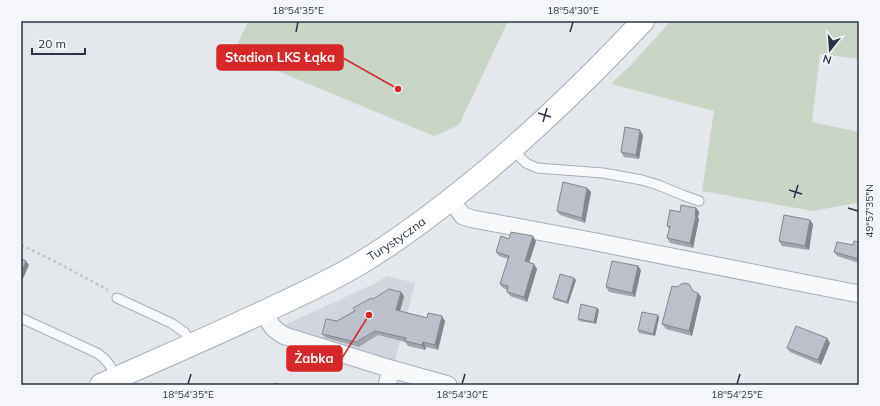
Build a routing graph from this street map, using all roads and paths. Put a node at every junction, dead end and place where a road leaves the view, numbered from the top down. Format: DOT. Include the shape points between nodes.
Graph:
graph roads {
  1 [pos="643,21"];
  2 [pos="512,149"];
  3 [pos="450,200"];
  4 [pos="699,201"];
  5 [pos="21,245"];
  6 [pos="859,294"];
  7 [pos="117,298"];
  8 [pos="264,312"];
  9 [pos="21,318"];
  10 [pos="192,345"];
  11 [pos="389,377"];
  12 [pos="109,382"];
  13 [pos="448,385"];
  1 -- 2 [label="main road, Turystyczna" via="584,82"];
  2 -- 3 [label="main road, Turystyczna"];
  2 -- 4 [label="lane" via="526,163 537,168 642,180"];
  3 -- 6 [label="street" via="463,216 473,219"];
  3 -- 8 [label="main road, Turystyczna" via="378,253"];
  5 -- 7 [label="path" via="105,288"];
  7 -- 10 [label="lane" via="178,327"];
  8 -- 10 [label="main road, Turystyczna"];
  8 -- 11 [label="street" via="278,333"];
  9 -- 12 [label="lane" via="102,356 109,363"];
  10 -- 12 [label="main road, Turystyczna"];
  11 -- 13 [label="street"];
}
